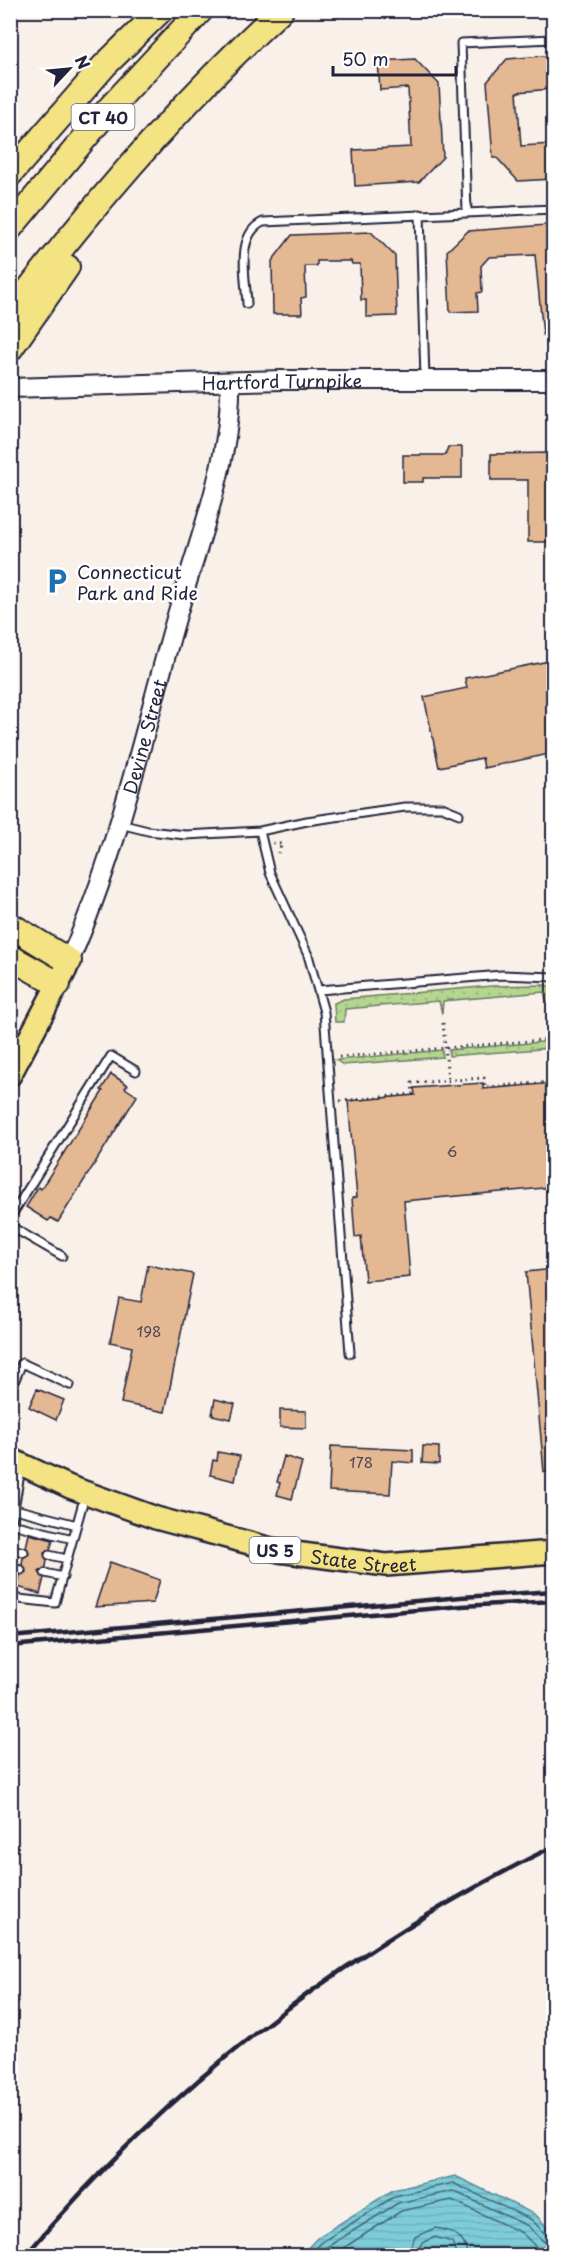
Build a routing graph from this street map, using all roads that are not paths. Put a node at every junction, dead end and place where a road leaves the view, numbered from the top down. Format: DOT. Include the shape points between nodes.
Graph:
graph roads {
  1 [pos="161,10"];
  2 [pos="201,10"];
  3 [pos="281,10"];
  4 [pos="554,39"];
  5 [pos="10,174"];
  6 [pos="112,188"];
  7 [pos="554,209"];
  8 [pos="467,212"];
  9 [pos="420,214"];
  10 [pos="10,228"];
  11 [pos="247,303"];
  12 [pos="10,314"];
  13 [pos="10,349"];
  14 [pos="554,380"];
  15 [pos="426,382"];
  16 [pos="230,383"];
  17 [pos="10,388"];
  18 [pos="459,814"];
  19 [pos="118,824"];
  20 [pos="260,831"];
  21 [pos="10,925"];
  22 [pos="10,957"];
  23 [pos="69,961"];
  24 [pos="554,977"];
  25 [pos="58,984"];
  26 [pos="320,990"];
  27 [pos="136,1071"];
  28 [pos="10,1075"];
  29 [pos="10,1218"];
  30 [pos="10,1226"];
  31 [pos="62,1256"];
  32 [pos="350,1353"];
  33 [pos="70,1385"];
  34 [pos="10,1392"];
  35 [pos="16,1462"];
  36 [pos="85,1493"];
  37 [pos="15,1509"];
  38 [pos="12,1524"];
  39 [pos="76,1525"];
  40 [pos="10,1532"];
  41 [pos="73,1539"];
  42 [pos="10,1549"];
  43 [pos="24,1552"];
  44 [pos="554,1552"];
  45 [pos="48,1555"];
  46 [pos="67,1559"];
  47 [pos="10,1568"];
  48 [pos="21,1569"];
  49 [pos="45,1574"];
  50 [pos="63,1577"];
  51 [pos="10,1598"];
  1 -- 5 [label="highway" via="104,66"];
  2 -- 10 [label="highway, CT 40" via="109,109"];
  3 -- 6 [label="highway, CT 40"];
  4 -- 8 [label="lane" via="461,43"];
  6 -- 12 [label="highway, CT 40"];
  6 -- 13 [label="highway" via="97,225"];
  7 -- 8 [label="lane"];
  8 -- 9 [label="lane"];
  9 -- 11 [label="lane" via="288,219 257,224 245,244"];
  9 -- 15 [label="lane"];
  14 -- 15 [label="main road, Hartford Turnpike"];
  15 -- 16 [label="main road, Hartford Turnpike"];
  16 -- 17 [label="main road, Hartford Turnpike"];
  16 -- 19 [label="main road, Devine Street" via="228,434"];
  18 -- 20 [label="lane" via="441,807 405,807"];
  19 -- 20 [label="lane" via="186,835"];
  19 -- 23 [label="main road, Devine Street"];
  20 -- 26 [label="lane" via="270,873"];
  21 -- 23 [label="highway"];
  22 -- 25 [label="highway"];
  23 -- 25 [label="main road, Devine Street"];
  24 -- 26 [label="lane" via="501,975"];
  25 -- 28 [label="main road, Devine Street"];
  26 -- 32 [label="lane"];
  27 -- 29 [label="lane" via="111,1056"];
  30 -- 31 [label="lane"];
  33 -- 34 [label="lane" via="22,1363"];
  35 -- 36 [label="main road, State Street / US 5"];
  35 -- 37 [label="lane"];
  36 -- 39 [label="lane"];
  36 -- 44 [label="main road, State Street / US 5" via="204,1533 319,1557 386,1565"];
  37 -- 38 [label="lane"];
  37 -- 39 [label="lane"];
  38 -- 40 [label="lane"];
  38 -- 41 [label="lane"];
  39 -- 41 [label="lane"];
  41 -- 46 [label="lane"];
  42 -- 43 [label="lane"];
  45 -- 46 [label="lane"];
  46 -- 50 [label="lane"];
  47 -- 48 [label="lane"];
  49 -- 50 [label="lane"];
  50 -- 51 [label="lane" via="55,1603"];
}
